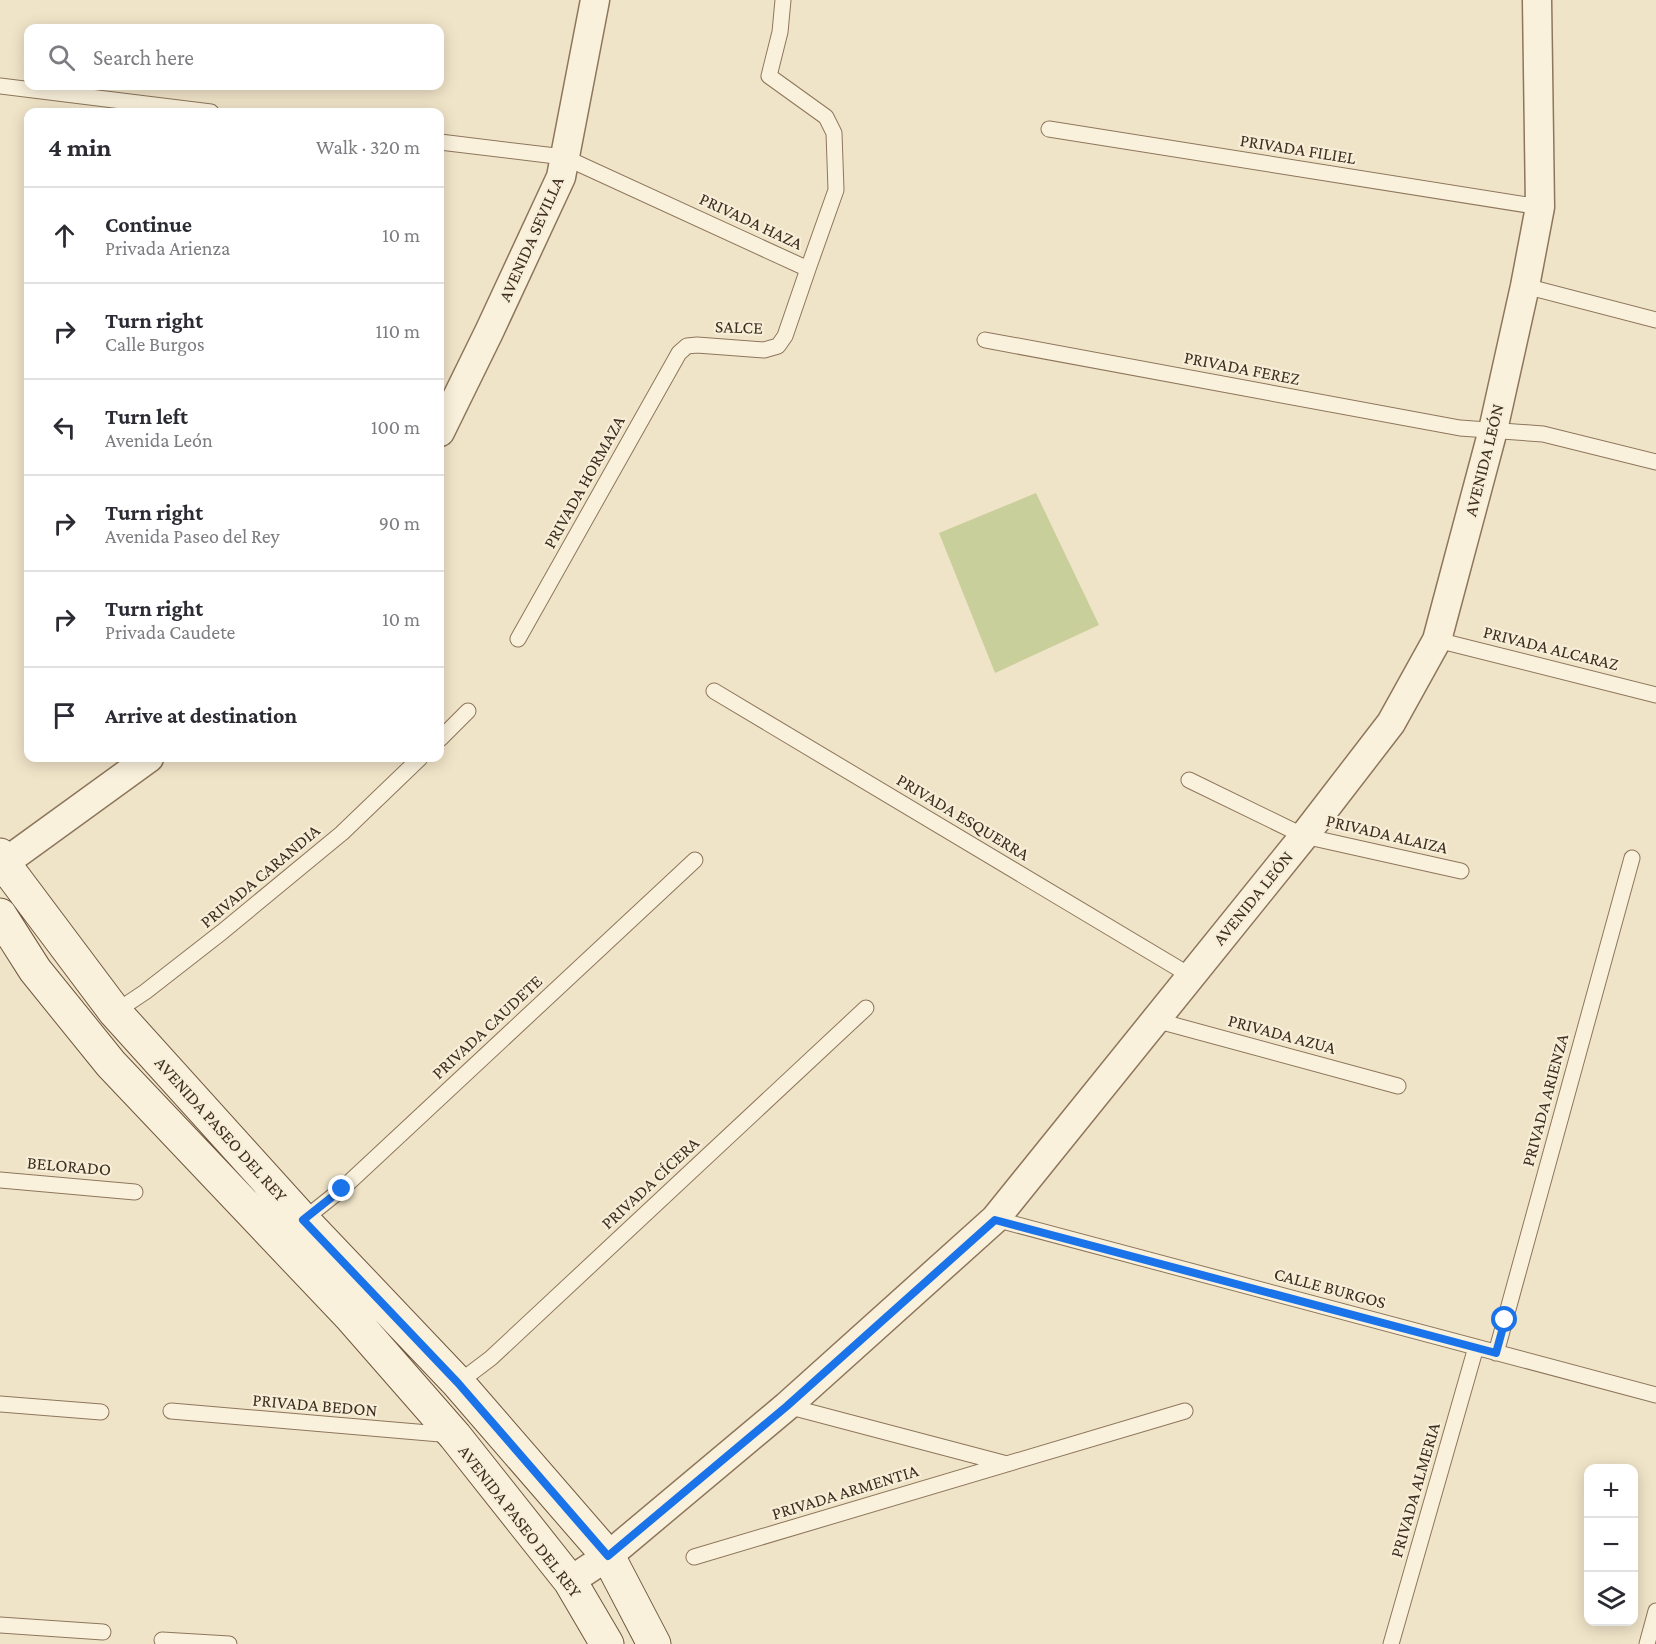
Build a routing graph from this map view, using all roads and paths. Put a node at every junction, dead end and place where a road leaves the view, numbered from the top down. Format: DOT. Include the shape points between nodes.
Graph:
graph roads {
  1 [pos="595,0"];
  2 [pos="783,0"];
  3 [pos="1537,0"];
  4 [pos="0,86"];
  5 [pos="24,89"];
  6 [pos="32,90"];
  7 [pos="179,108"];
  8 [pos="1049,129"];
  9 [pos="444,142"];
  10 [pos="564,157"];
  11 [pos="1540,207"];
  12 [pos="808,269"];
  13 [pos="1525,286"];
  14 [pos="1656,320"];
  15 [pos="985,340"];
  16 [pos="687,346"];
  17 [pos="444,424"];
  18 [pos="1493,430"];
  19 [pos="1656,462"];
  20 [pos="518,639"];
  21 [pos="1437,640"];
  22 [pos="714,691"];
  23 [pos="1656,695"];
  24 [pos="468,711"];
  25 [pos="444,735"];
  26 [pos="142,762"];
  27 [pos="416,762"];
  28 [pos="1189,780"];
  29 [pos="1304,836"];
  30 [pos="1632,858"];
  31 [pos="695,860"];
  32 [pos="1,861"];
  33 [pos="1461,871"];
  34 [pos="0,915"];
  35 [pos="1191,976"];
  36 [pos="866,1008"];
  37 [pos="115,1012"];
  38 [pos="1155,1020"];
  39 [pos="1398,1086"];
  40 [pos="0,1180"];
  41 [pos="135,1192"];
  42 [pos="303,1220"];
  43 [pos="995,1220"];
  44 [pos="1476,1347"];
  45 [pos="1496,1353"];
  46 [pos="458,1383"];
  47 [pos="1656,1395"];
  48 [pos="0,1404"];
  49 [pos="787,1406"];
  50 [pos="100,1412"];
  51 [pos="171,1412"];
  52 [pos="1185,1412"];
  53 [pos="455,1436"];
  54 [pos="1007,1464"];
  55 [pos="608,1556"];
  56 [pos="694,1557"];
  57 [pos="570,1581"];
  58 [pos="1656,1611"];
  59 [pos="0,1625"];
  60 [pos="103,1632"];
  61 [pos="162,1640"];
  62 [pos="228,1644"];
  63 [pos="607,1644"];
  64 [pos="654,1644"];
  65 [pos="1391,1644"];
  66 [pos="1647,1644"];
  1 -- 10 [label="street, AVENIDA SEVILLA"];
  2 -- 12 [label="lane, PRIVADA HAZA" via="770,76 826,117 834,133 836,190"];
  3 -- 11 [label="street, AVENIDA LEÓN"];
  4 -- 5 [label="lane"];
  6 -- 7 [label="lane"];
  8 -- 11 [label="lane, PRIVADA FILIEL"];
  9 -- 10 [label="lane, PRIVADA HAZA"];
  10 -- 12 [label="lane, PRIVADA HAZA"];
  10 -- 17 [label="street, AVENIDA SEVILLA" via="561,177"];
  11 -- 13 [label="street, AVENIDA LEÓN"];
  12 -- 16 [label="lane, SALCE" via="778,346 764,350"];
  13 -- 14 [label="lane"];
  13 -- 18 [label="street, AVENIDA LEÓN"];
  15 -- 18 [label="lane, PRIVADA FEREZ" via="1460,428"];
  16 -- 20 [label="lane, PRIVADA HORMAZA" via="679,353"];
  18 -- 19 [label="lane, PRIVADA FEREZ" via="1543,434"];
  18 -- 21 [label="street, AVENIDA LEÓN"];
  21 -- 23 [label="lane, PRIVADA ALCARAZ"];
  21 -- 29 [label="street, AVENIDA LEÓN" via="1392,723"];
  22 -- 35 [label="lane, PRIVADA ESQUERRA"];
  24 -- 25 [label="lane"];
  26 -- 32 [label="street"];
  27 -- 37 [label="lane, PRIVADA CARANDIA" via="342,833 222,933"];
  28 -- 29 [label="lane, PRIVADA ALAIZA"];
  29 -- 33 [label="lane, PRIVADA ALAIZA"];
  29 -- 35 [label="street, AVENIDA LEÓN"];
  30 -- 45 [label="lane, PRIVADA ARIENZA"];
  31 -- 42 [label="lane, PRIVADA CAUDETE" via="342,1189"];
  32 -- 37 [label="street, AVENIDA PASEO DEL REY"];
  34 -- 53 [label="street, AVENIDA PASEO DEL REY" via="35,970 111,1064 350,1316"];
  35 -- 38 [label="street, AVENIDA LEÓN"];
  36 -- 46 [label="lane, PRIVADA CÍCERA" via="491,1358"];
  37 -- 42 [label="street, AVENIDA PASEO DEL REY"];
  38 -- 39 [label="lane, PRIVADA AZUA"];
  38 -- 43 [label="street, AVENIDA LEÓN"];
  40 -- 41 [label="lane, BELORADO"];
  42 -- 46 [label="street, AVENIDA PASEO DEL REY"];
  43 -- 44 [label="lane, CALLE BURGOS"];
  43 -- 49 [label="street, AVENIDA LEÓN"];
  44 -- 45 [label="lane, CALLE BURGOS"];
  44 -- 65 [label="lane, PRIVADA ALMERIA"];
  45 -- 47 [label="lane, CALLE BURGOS"];
  46 -- 55 [label="street, AVENIDA PASEO DEL REY"];
  48 -- 50 [label="lane"];
  49 -- 54 [label="lane, PRIVADA ARMENTIA"];
  49 -- 55 [label="street, AVENIDA LEÓN"];
  51 -- 53 [label="lane, PRIVADA BEDON"];
  52 -- 54 [label="lane, PRIVADA ARMENTIA"];
  53 -- 57 [label="street, AVENIDA PASEO DEL REY"];
  54 -- 56 [label="lane, PRIVADA ARMENTIA"];
  55 -- 57 [label="street, AVENIDA LEÓN"];
  55 -- 64 [label="street, AVENIDA PASEO DEL REY"];
  57 -- 63 [label="street, AVENIDA PASEO DEL REY"];
  58 -- 66 [label="lane"];
  59 -- 60 [label="lane"];
  61 -- 62 [label="lane"];
}
